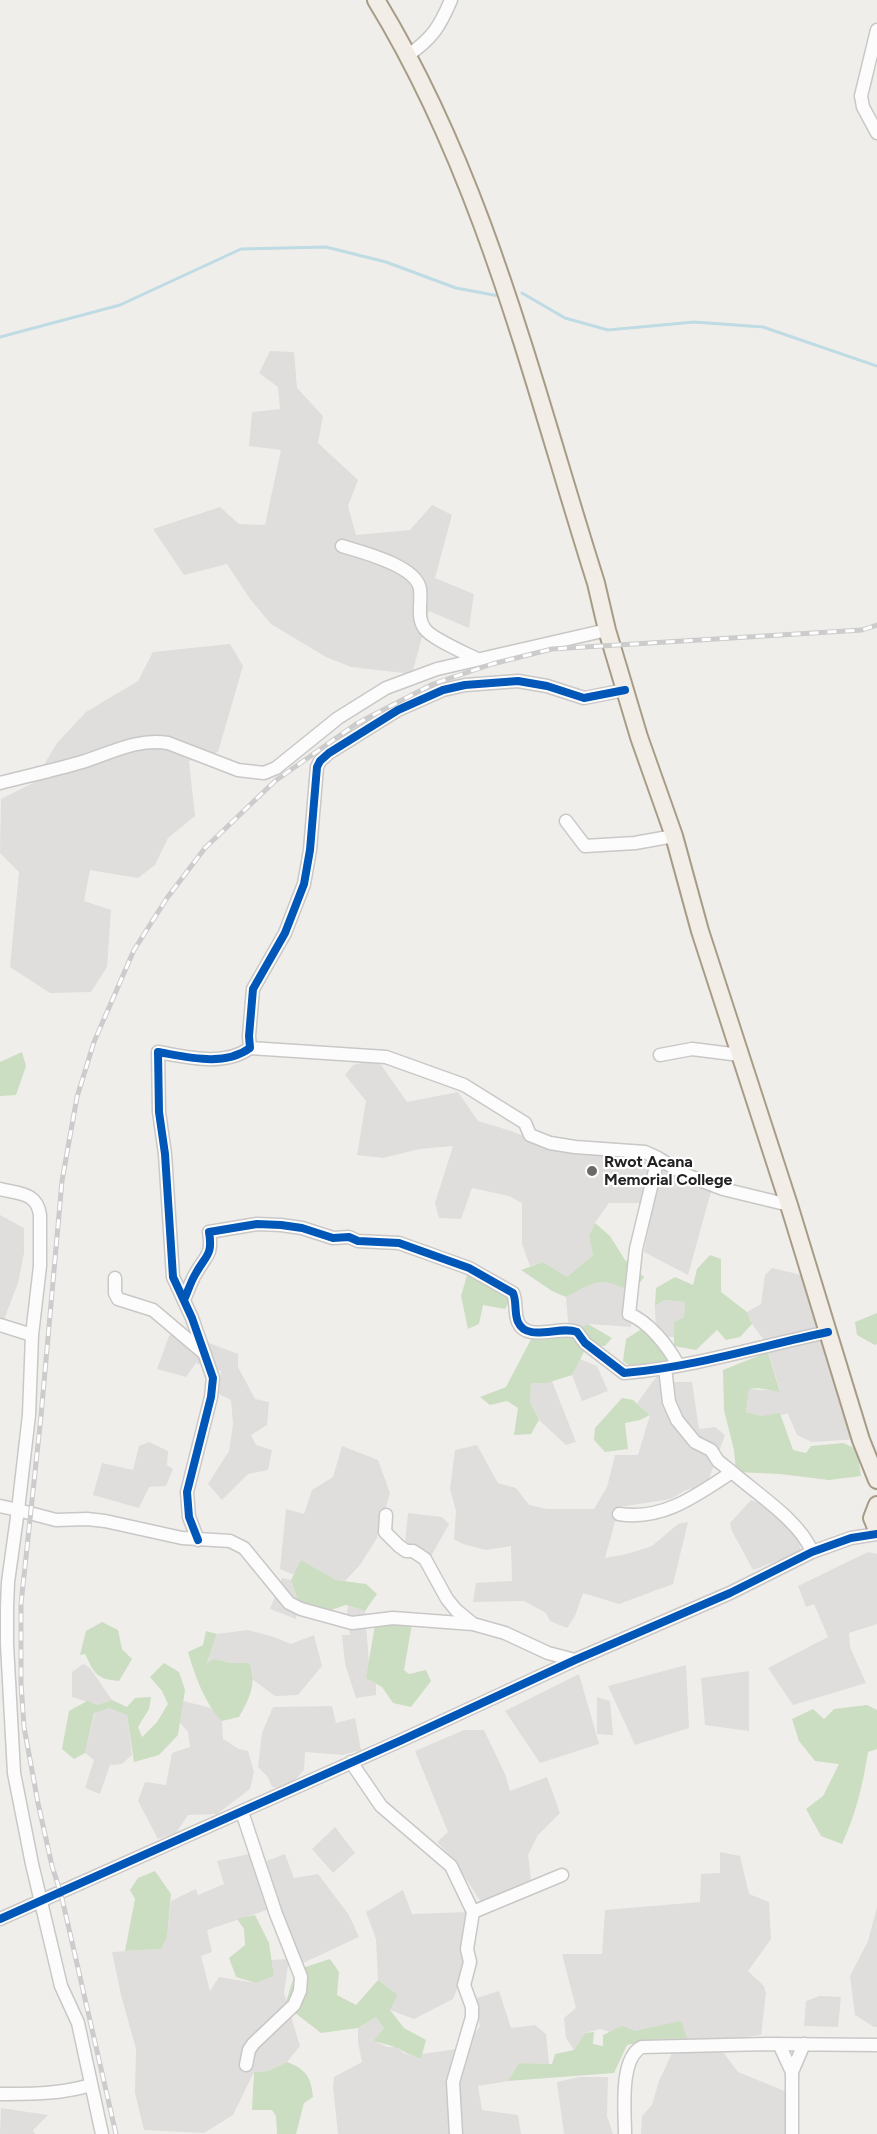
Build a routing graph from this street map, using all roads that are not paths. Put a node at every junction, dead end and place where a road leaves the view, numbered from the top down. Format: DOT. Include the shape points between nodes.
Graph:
graph roads {
  1 [pos="376,0"];
  2 [pos="451,0"];
  3 [pos="877,30"];
  4 [pos="408,56"];
  5 [pos="877,133"];
  6 [pos="342,546"];
  7 [pos="607,630"];
  8 [pos="477,659"];
  9 [pos="625,690"];
  10 [pos="0,783"];
  11 [pos="566,820"];
  12 [pos="674,836"];
  13 [pos="250,1048"];
  14 [pos="660,1055"];
  15 [pos="740,1055"];
  16 [pos="658,1158"];
  17 [pos="0,1190"];
  18 [pos="789,1205"];
  19 [pos="115,1278"];
  20 [pos="184,1300"];
  21 [pos="0,1325"];
  22 [pos="828,1332"];
  23 [pos="32,1335"];
  24 [pos="205,1354"];
  25 [pos="678,1365"];
  26 [pos="665,1368"];
  27 [pos="732,1472"];
  28 [pos="876,1478"];
  29 [pos="877,1498"];
  30 [pos="0,1506"];
  31 [pos="18,1510"];
  32 [pos="619,1514"];
  33 [pos="386,1515"];
  34 [pos="876,1522"];
  35 [pos="198,1540"];
  36 [pos="812,1552"];
  37 [pos="473,1624"];
  38 [pos="575,1660"];
  39 [pos="351,1762"];
  40 [pos="242,1812"];
  41 [pos="562,1875"];
  42 [pos="41,1899"];
  43 [pos="473,1912"];
  44 [pos="0,1919"];
  45 [pos="779,2044"];
  46 [pos="804,2044"];
  47 [pos="877,2045"];
  48 [pos="246,2065"];
  49 [pos="792,2072"];
  50 [pos="91,2085"];
  51 [pos="0,2094"];
  52 [pos="102,2134"];
  53 [pos="456,2134"];
  54 [pos="625,2134"];
  55 [pos="792,2134"];
  1 -- 4 [label="main road"];
  2 -- 4 [label="street" via="431,37"];
  3 -- 5 [label="street" via="861,96"];
  4 -- 7 [label="main road" via="483,224 596,582"];
  6 -- 8 [label="street" via="411,574 419,584 421,622 427,632"];
  7 -- 8 [label="street"];
  7 -- 9 [label="main road"];
  8 -- 10 [label="street" via="386,688 264,773 238,770 160,741 144,742 85,762"];
  9 -- 12 [label="main road"];
  9 -- 13 [label="street" via="584,698 518,681 477,682 443,690 398,710 328,753 320,761 316,776 304,884 285,933 253,989"];
  11 -- 12 [label="street" via="585,846"];
  12 -- 15 [label="main road"];
  13 -- 16 [label="street" via="386,1057 464,1085 525,1123 530,1135 550,1143 633,1150"];
  13 -- 20 [label="street" via="239,1056 221,1059 158,1052 173,1277"];
  14 -- 15 [label="street" via="692,1049"];
  15 -- 18 [label="main road"];
  16 -- 18 [label="street" via="684,1174 723,1189"];
  16 -- 25 [label="street" via="636,1249 629,1314 646,1325"];
  17 -- 23 [label="street" via="27,1195 39,1206 39,1266"];
  18 -- 22 [label="main road"];
  19 -- 24 [label="street" via="118,1299 153,1310"];
  20 -- 24 [label="street"];
  20 -- 26 [label="street" via="207,1259 209,1232 258,1224 281,1225 333,1238 399,1243 441,1257 513,1293 518,1323 529,1331 577,1332 585,1343 624,1373"];
  21 -- 23 [label="street"];
  22 -- 25 [label="street"];
  22 -- 28 [label="main road"];
  23 -- 31 [label="street" via="29,1415"];
  24 -- 35 [label="street" via="213,1387 187,1492 189,1517"];
  25 -- 26 [label="street"];
  26 -- 27 [label="street" via="669,1402 676,1420 695,1442 711,1450"];
  27 -- 32 [label="street" via="682,1505 648,1515"];
  27 -- 36 [label="street" via="799,1529"];
  28 -- 29 [label="main road"];
  30 -- 31 [label="street"];
  31 -- 35 [label="street" via="56,1520 119,1523"];
  31 -- 42 [label="street" via="7,1608 10,1718 14,1773"];
  33 -- 37 [label="street" via="385,1532 406,1551 425,1559 447,1599"];
  34 -- 36 [label="street" via="851,1538"];
  35 -- 37 [label="street" via="240,1545 290,1603 301,1609 352,1623 393,1618"];
  36 -- 38 [label="street" via="730,1593"];
  37 -- 38 [label="street"];
  38 -- 39 [label="street"];
  39 -- 40 [label="street"];
  39 -- 43 [label="street" via="381,1806 451,1866"];
  40 -- 42 [label="street" via="61,1894"];
  40 -- 48 [label="street" via="301,1984 294,2005 249,2050"];
  41 -- 43 [label="street"];
  42 -- 44 [label="street"];
  42 -- 50 [label="street" via="61,1986 78,2022"];
  43 -- 53 [label="street" via="467,1949 470,1962 464,1985 472,2017 453,2082"];
  45 -- 46 [label="street"];
  45 -- 49 [label="street"];
  45 -- 54 [label="street" via="649,2046 636,2050 626,2074"];
  46 -- 47 [label="street"];
  46 -- 49 [label="street"];
  49 -- 55 [label="street"];
  50 -- 51 [label="street" via="49,2093"];
  50 -- 52 [label="street"];
}
